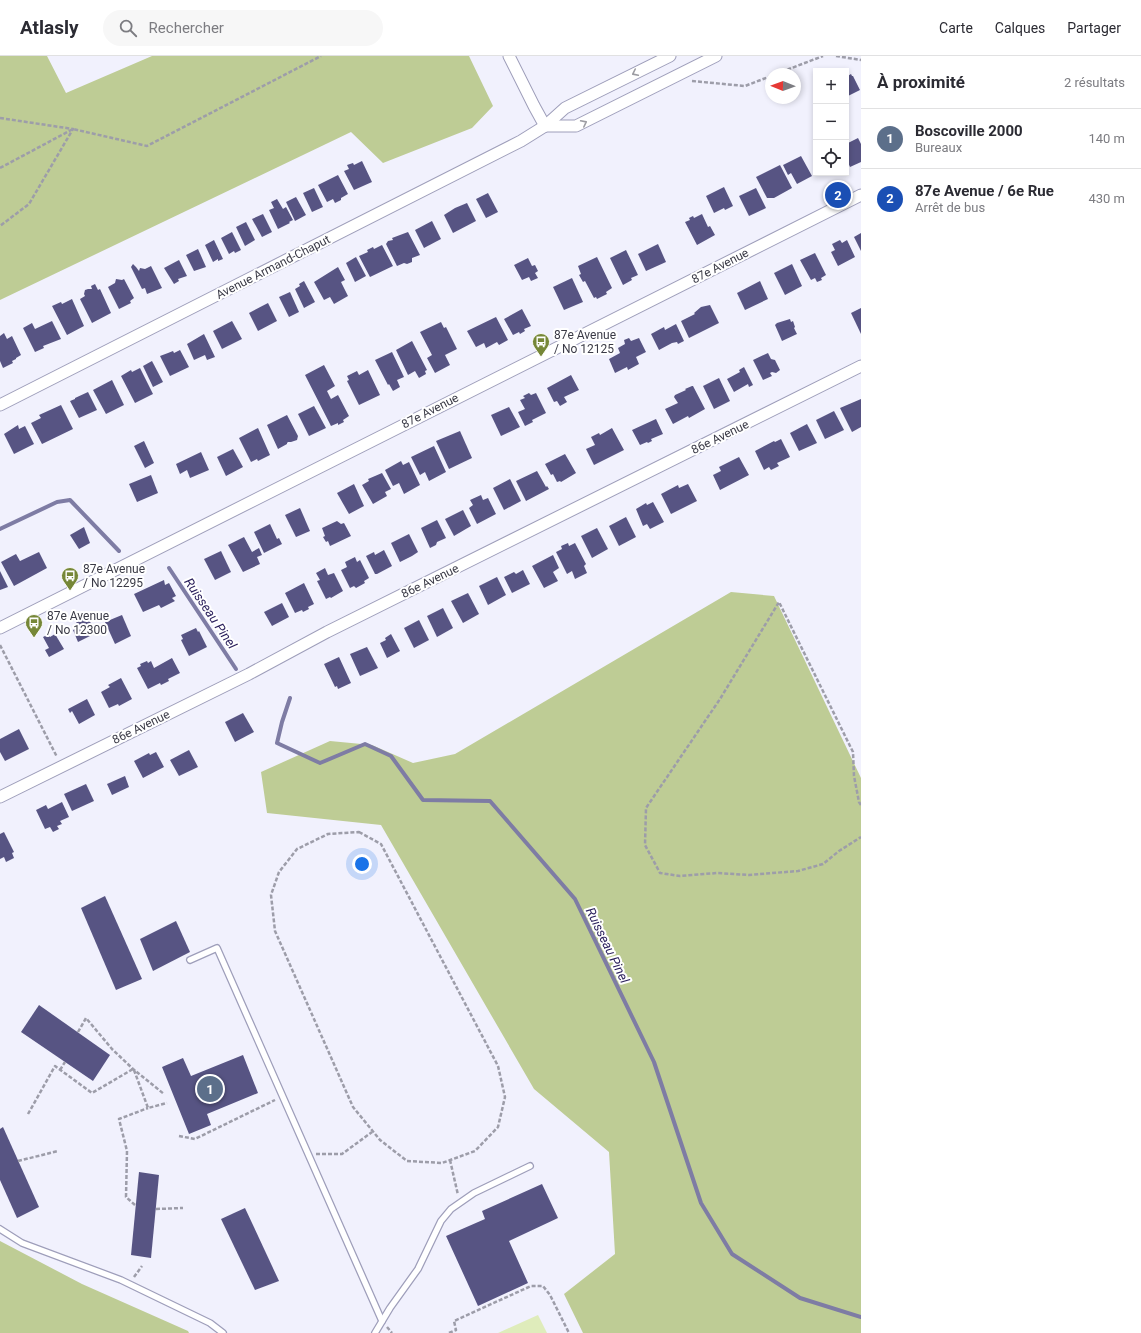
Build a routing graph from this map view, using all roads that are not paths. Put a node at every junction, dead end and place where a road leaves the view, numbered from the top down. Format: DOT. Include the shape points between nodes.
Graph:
graph roads {
  1 [pos="509,56"];
  2 [pos="670,56"];
  3 [pos="716,56"];
  4 [pos="546,126"];
  5 [pos="861,195"];
  6 [pos="861,366"];
  7 [pos="0,406"];
  8 [pos="0,628"];
  9 [pos="0,797"];
  10 [pos="190,960"];
  11 [pos="530,1166"];
  12 [pos="0,1230"];
  13 [pos="382,1321"];
  14 [pos="223,1333"];
  15 [pos="376,1333"];
  1 -- 4 [label="street"];
  2 -- 4 [label="street, Avenue Armand-Chaput, one-way" via="565,108"];
  4 -- 3 [label="street, one-way" via="576,126"];
  4 -- 7 [label="street, Avenue Armand-Chaput" via="521,142"];
  5 -- 8 [label="street, 87e Avenue"];
  6 -- 9 [label="street, 86e Avenue"];
  10 -- 13 [label="lane" via="217,948"];
  11 -- 13 [label="lane" via="474,1193 451,1209 441,1222 418,1269"];
  12 -- 14 [label="lane" via="22,1243 130,1284 210,1323"];
  13 -- 15 [label="lane"];
}
